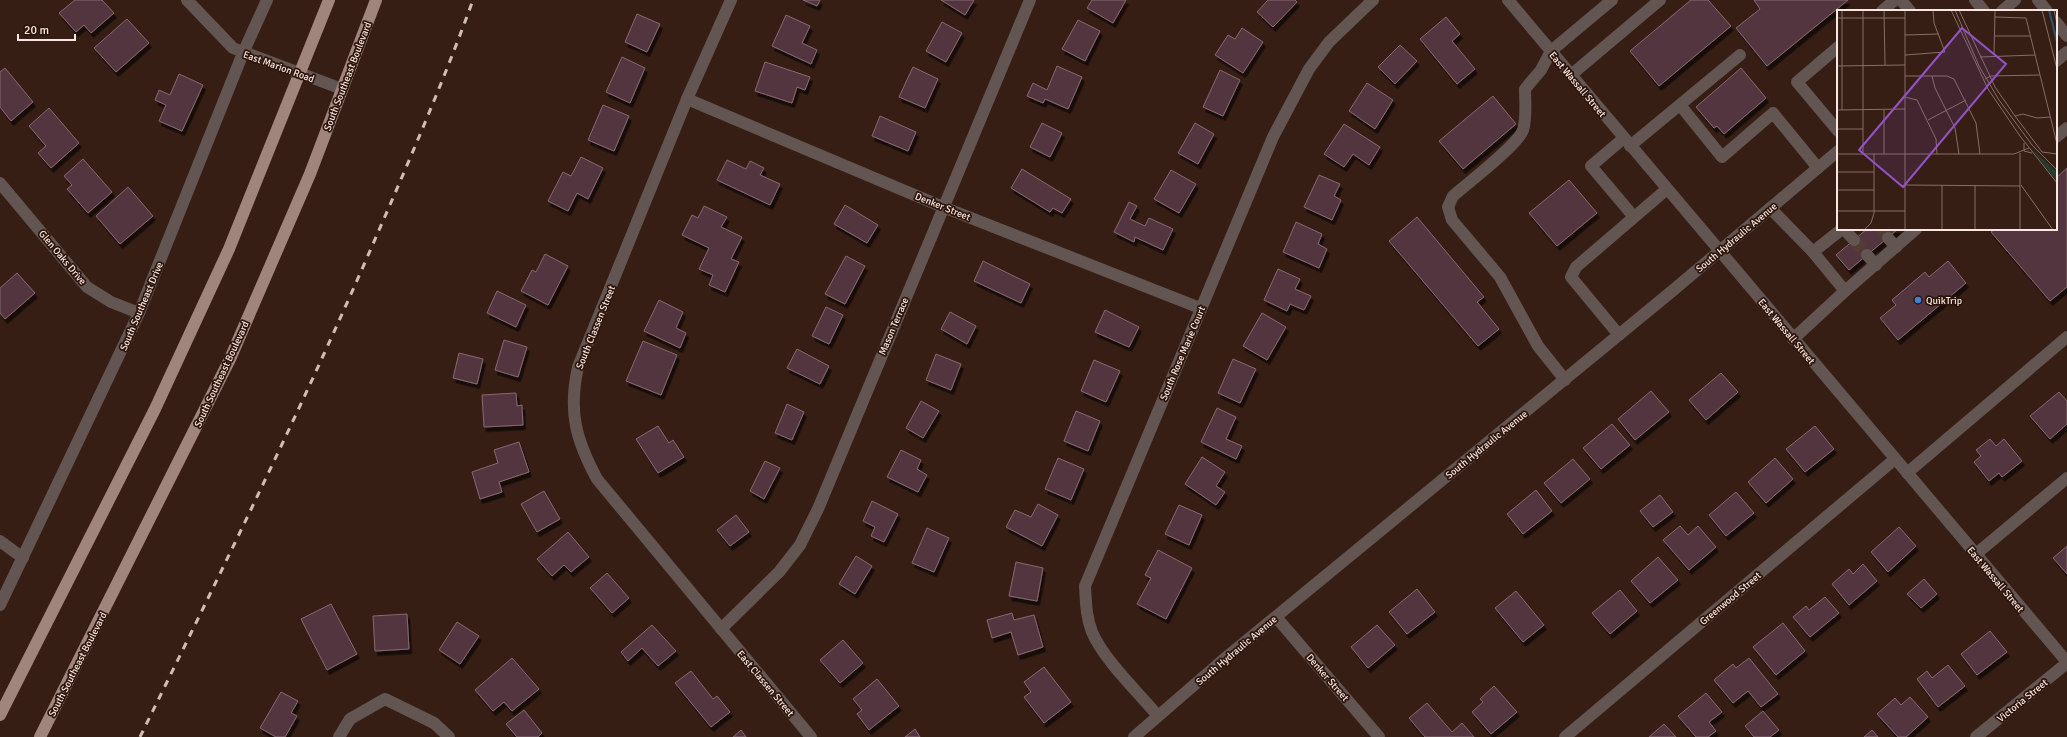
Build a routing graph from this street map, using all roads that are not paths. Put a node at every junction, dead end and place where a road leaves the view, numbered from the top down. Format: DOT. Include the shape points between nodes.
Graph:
graph roads {
  1 [pos="187,0"];
  2 [pos="267,0"];
  3 [pos="329,0"];
  4 [pos="376,0"];
  5 [pos="731,0"];
  6 [pos="1030,0"];
  7 [pos="1374,0"];
  8 [pos="1508,0"];
  9 [pos="1612,0"];
  10 [pos="1895,0"];
  11 [pos="1900,0"];
  12 [pos="1975,0"];
  13 [pos="2015,0"];
  14 [pos="2038,0"];
  15 [pos="1659,1"];
  16 [pos="1883,10"];
  17 [pos="1909,10"];
  18 [pos="1983,10"];
  19 [pos="2003,10"];
  20 [pos="2046,10"];
  21 [pos="2057,23"];
  22 [pos="2067,36"];
  23 [pos="1837,49"];
  24 [pos="1551,51"];
  25 [pos="2067,52"];
  26 [pos="243,53"];
  27 [pos="1740,55"];
  28 [pos="2057,60"];
  29 [pos="301,75"];
  30 [pos="1571,76"];
  31 [pos="342,89"];
  32 [pos="688,99"];
  33 [pos="1680,105"];
  34 [pos="2067,128"];
  35 [pos="1837,130"];
  36 [pos="2057,136"];
  37 [pos="1627,142"];
  38 [pos="1837,152"];
  39 [pos="1818,168"];
  40 [pos="1,187"];
  41 [pos="1666,189"];
  42 [pos="943,207"];
  43 [pos="1770,208"];
  44 [pos="1634,217"];
  45 [pos="1842,230"];
  46 [pos="1844,230"];
  47 [pos="1915,230"];
  48 [pos="1888,238"];
  49 [pos="1854,240"];
  50 [pos="1896,247"];
  51 [pos="1719,252"];
  52 [pos="1813,252"];
  53 [pos="1867,255"];
  54 [pos="1876,266"];
  55 [pos="1845,291"];
  56 [pos="1200,308"];
  57 [pos="140,313"];
  58 [pos="1619,335"];
  59 [pos="2067,338"];
  60 [pos="1793,339"];
  61 [pos="1565,380"];
  62 [pos="1895,459"];
  63 [pos="1907,473"];
  64 [pos="2067,478"];
  65 [pos="0,541"];
  66 [pos="1976,554"];
  67 [pos="23,558"];
  68 [pos="0,606"];
  69 [pos="1276,617"];
  70 [pos="720,629"];
  71 [pos="2067,662"];
  72 [pos="0,715"];
  73 [pos="1158,716"];
  74 [pos="40,737"];
  75 [pos="339,737"];
  76 [pos="449,737"];
  77 [pos="811,737"];
  78 [pos="1134,737"];
  79 [pos="1379,737"];
  80 [pos="1565,737"];
  81 [pos="1976,737"];
  1 -- 26 [label="street, East Marion Road" via="233,48"];
  2 -- 26 [label="street, South Southeast Drive"];
  3 -- 29 [label="main road"];
  4 -- 31 [label="main road, South Southeast Boulevard"];
  5 -- 32 [label="street, South Classen Street"];
  6 -- 42 [label="street, Mason Terrace"];
  7 -- 56 [label="street, South Rose Marie Court" via="1329,42 1308,68 1274,137"];
  8 -- 24 [label="street, East Wassall Street"];
  9 -- 24 [label="street"];
  10 -- 16 [label="street"];
  11 -- 17 [label="street"];
  12 -- 18 [label="street"];
  13 -- 19 [label="street"];
  14 -- 20 [label="street"];
  15 -- 30 [label="street"];
  21 -- 22 [label="street"];
  23 -- 35 [label="street" via="1796,82"];
  24 -- 30 [label="street, East Wassall Street"];
  24 -- 61 [label="street" via="1541,70 1525,90 1526,113 1523,131 1513,144 1453,196 1448,207 1452,220 1500,277 1538,346"];
  25 -- 28 [label="street"];
  26 -- 29 [label="street, East Marion Road"];
  26 -- 57 [label="street, South Southeast Drive"];
  27 -- 33 [label="street"];
  29 -- 31 [label="street, East Marion Road"];
  29 -- 72 [label="main road" via="229,249 155,409"];
  30 -- 37 [label="street, East Wassall Street"];
  31 -- 74 [label="main road, South Southeast Boulevard" via="310,174 230,359"];
  32 -- 42 [label="street, Denker Street"];
  32 -- 70 [label="street, South Classen Street" via="578,367 573,408 576,430 584,454 597,479"];
  33 -- 37 [label="street"];
  33 -- 39 [label="street" via="1722,157 1773,112"];
  34 -- 36 [label="street"];
  37 -- 41 [label="street, East Wassall Street"];
  37 -- 44 [label="street" via="1591,166"];
  38 -- 39 [label="street, South Hydraulic Avenue"];
  39 -- 43 [label="street, South Hydraulic Avenue"];
  40 -- 57 [label="street, Glen Oaks Drive" via="87,286 111,302"];
  41 -- 44 [label="street"];
  41 -- 51 [label="street, East Wassall Street"];
  42 -- 56 [label="street, Denker Street"];
  42 -- 70 [label="street, Mason Terrace" via="818,509 800,544 779,572"];
  43 -- 51 [label="street, South Hydraulic Avenue"];
  43 -- 52 [label="street"];
  44 -- 58 [label="street" via="1576,268 1571,277"];
  45 -- 52 [label="street"];
  46 -- 49 [label="street"];
  47 -- 50 [label="street"];
  48 -- 50 [label="street"];
  50 -- 54 [label="street"];
  51 -- 58 [label="street, South Hydraulic Avenue"];
  51 -- 60 [label="street, East Wassall Street"];
  52 -- 55 [label="street"];
  53 -- 54 [label="street"];
  54 -- 55 [label="street"];
  55 -- 60 [label="street"];
  56 -- 73 [label="street, South Rose Marie Court" via="1085,586 1086,611 1091,631 1099,647"];
  57 -- 67 [label="street, South Southeast Drive"];
  58 -- 61 [label="street, South Hydraulic Avenue"];
  59 -- 63 [label="street"];
  60 -- 62 [label="street, East Wassall Street"];
  61 -- 69 [label="street, South Hydraulic Avenue"];
  62 -- 63 [label="street, East Wassall Street"];
  62 -- 80 [label="street, Greenwood Street"];
  63 -- 66 [label="street, East Wassall Street"];
  64 -- 66 [label="street"];
  65 -- 67 [label="street"];
  66 -- 71 [label="street, East Wassall Street"];
  67 -- 68 [label="street, South Southeast Drive"];
  69 -- 73 [label="street, South Hydraulic Avenue"];
  69 -- 79 [label="street, Denker Street"];
  70 -- 77 [label="street, East Classen Street"];
  71 -- 81 [label="street, Victoria Street"];
  73 -- 78 [label="street, South Hydraulic Avenue"];
  75 -- 76 [label="street" via="350,720 385,699 434,723"];
}
